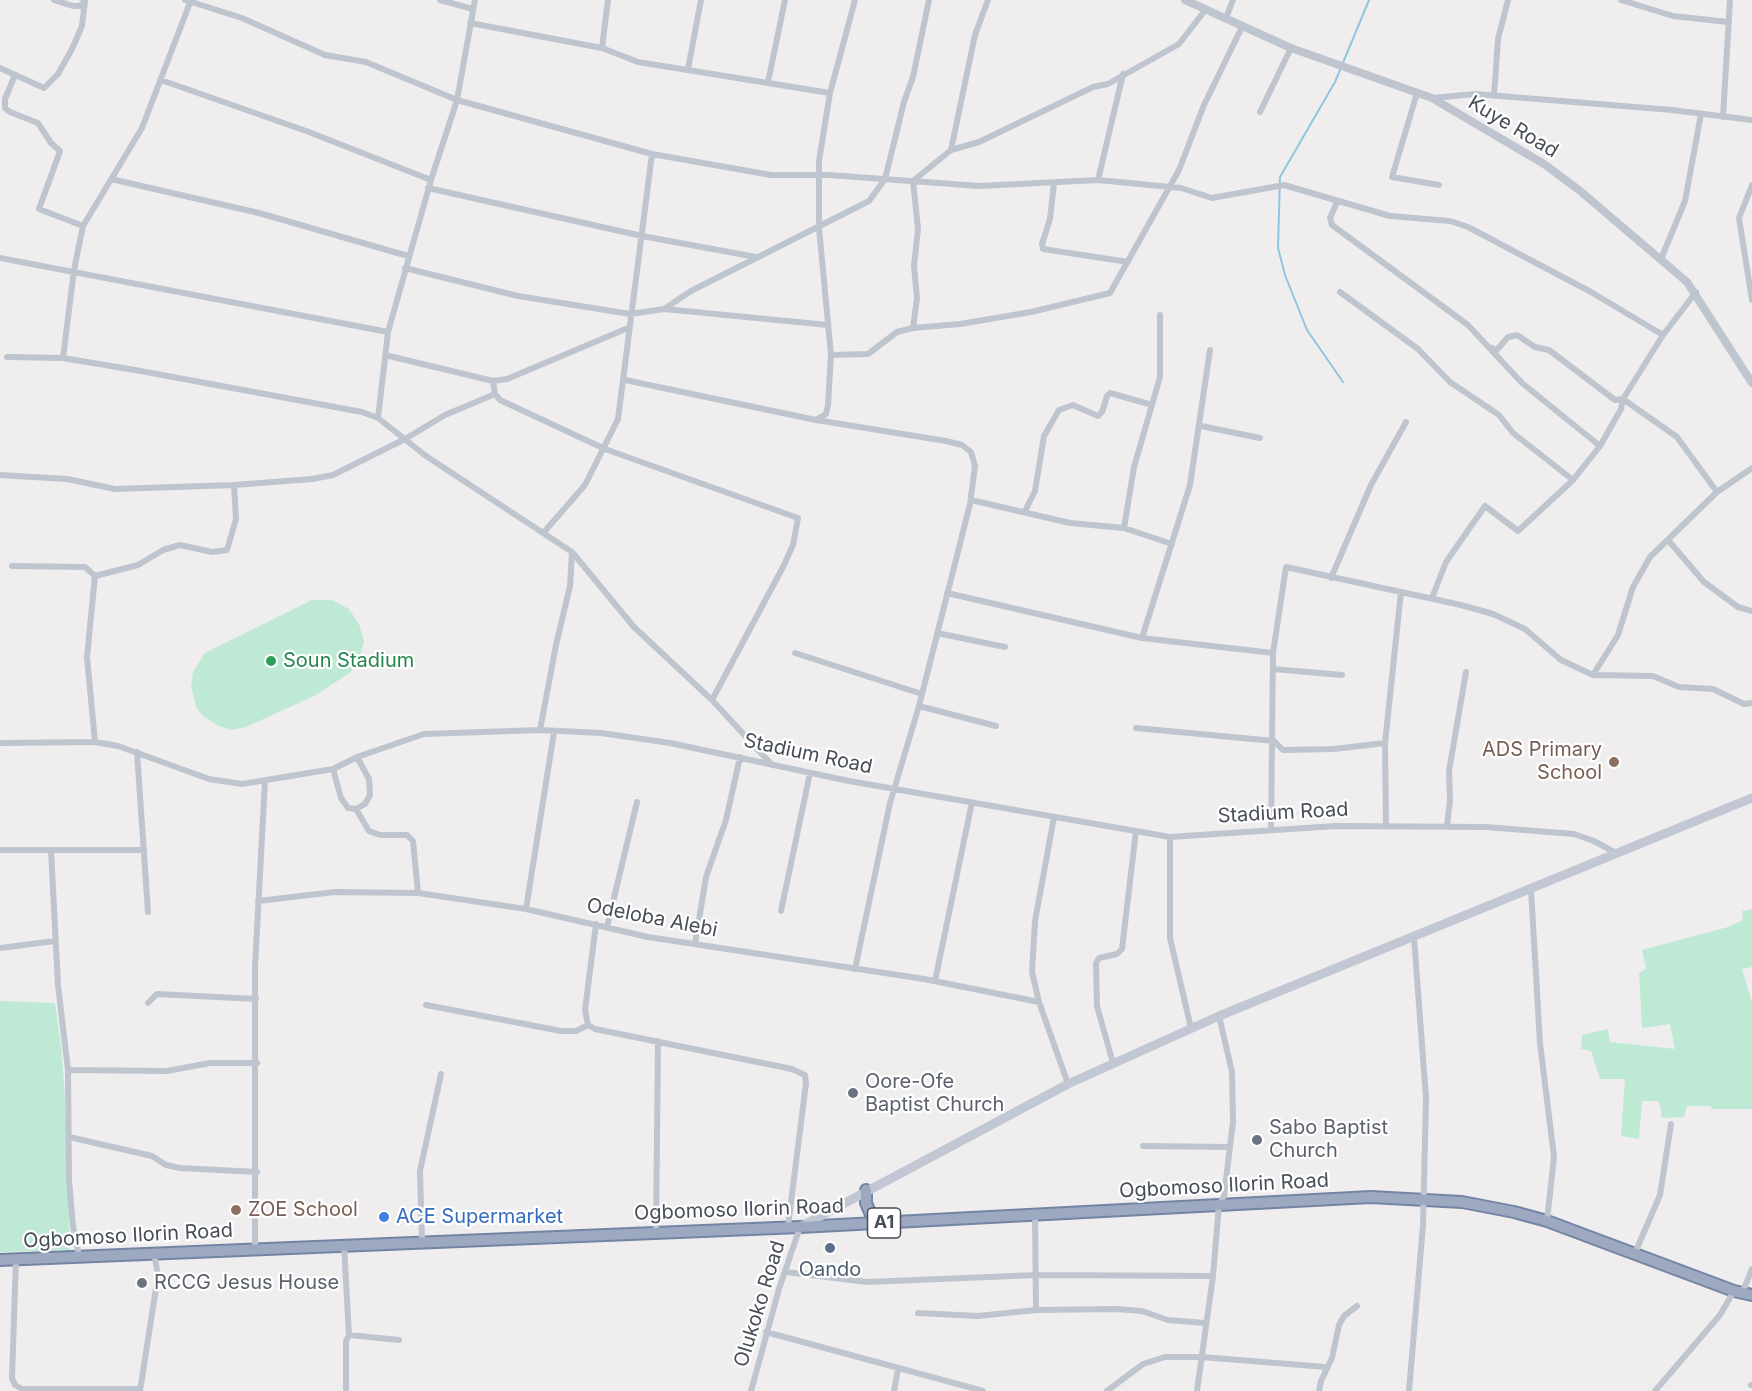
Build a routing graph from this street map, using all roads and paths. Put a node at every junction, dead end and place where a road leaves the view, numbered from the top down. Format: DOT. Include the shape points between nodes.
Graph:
graph roads {
  1 [pos="54,0"];
  2 [pos="85,0"];
  3 [pos="440,0"];
  4 [pos="475,0"];
  5 [pos="608,0"];
  6 [pos="701,0"];
  7 [pos="785,0"];
  8 [pos="855,0"];
  9 [pos="929,0"];
  10 [pos="988,0"];
  11 [pos="1185,0"];
  12 [pos="1233,0"];
  13 [pos="1508,0"];
  14 [pos="1621,0"];
  15 [pos="1730,0"];
  16 [pos="189,1"];
  17 [pos="473,9"];
  18 [pos="1206,9"];
  19 [pos="1226,18"];
  20 [pos="1728,22"];
  21 [pos="470,23"];
  22 [pos="1243,25"];
  23 [pos="602,48"];
  24 [pos="1291,48"];
  25 [pos="0,68"];
  26 [pos="688,69"];
  27 [pos="1123,74"];
  28 [pos="15,75"];
  29 [pos="161,80"];
  30 [pos="768,82"];
  31 [pos="830,93"];
  32 [pos="1417,93"];
  33 [pos="1494,96"];
  34 [pos="1432,98"];
  35 [pos="457,100"];
  36 [pos="1260,112"];
  37 [pos="1701,114"];
  38 [pos="1723,117"];
  39 [pos="1752,120"];
  40 [pos="951,150"];
  41 [pos="652,154"];
  42 [pos="819,176"];
  43 [pos="111,179"];
  44 [pos="885,179"];
  45 [pos="431,180"];
  46 [pos="1098,180"];
  47 [pos="913,181"];
  48 [pos="1054,183"];
  49 [pos="1752,184"];
  50 [pos="1439,185"];
  51 [pos="1168,187"];
  52 [pos="428,188"];
  53 [pos="1337,202"];
  54 [pos="83,226"];
  55 [pos="819,228"];
  56 [pos="642,236"];
  57 [pos="408,256"];
  58 [pos="757,257"];
  59 [pos="0,258"];
  60 [pos="1662,259"];
  61 [pos="1128,262"];
  62 [pos="405,268"];
  63 [pos="74,270"];
  64 [pos="1340,292"];
  65 [pos="1696,292"];
  66 [pos="1752,300"];
  67 [pos="664,309"];
  68 [pos="630,315"];
  69 [pos="1160,315"];
  70 [pos="828,325"];
  71 [pos="628,328"];
  72 [pos="913,328"];
  73 [pos="388,332"];
  74 [pos="1663,335"];
  75 [pos="1482,339"];
  76 [pos="1210,350"];
  77 [pos="385,355"];
  78 [pos="831,355"];
  79 [pos="6,357"];
  80 [pos="63,358"];
  81 [pos="625,380"];
  82 [pos="493,381"];
  83 [pos="1752,383"];
  84 [pos="495,394"];
  85 [pos="1623,399"];
  86 [pos="1152,405"];
  87 [pos="378,418"];
  88 [pos="816,420"];
  89 [pos="1406,422"];
  90 [pos="1201,426"];
  91 [pos="1260,438"];
  92 [pos="405,439"];
  93 [pos="1600,446"];
  94 [pos="605,448"];
  95 [pos="1752,468"];
  96 [pos="0,475"];
  97 [pos="1573,480"];
  98 [pos="234,485"];
  99 [pos="1717,492"];
  100 [pos="971,500"];
  101 [pos="1025,511"];
  102 [pos="1124,528"];
  103 [pos="545,531"];
  104 [pos="1668,540"];
  105 [pos="1172,544"];
  106 [pos="572,552"];
  107 [pos="12,566"];
  108 [pos="95,576"];
  109 [pos="1331,578"];
  110 [pos="1401,592"];
  111 [pos="947,593"];
  112 [pos="1432,598"];
  113 [pos="1752,611"];
  114 [pos="937,633"];
  115 [pos="1142,638"];
  116 [pos="1005,647"];
  117 [pos="795,652"];
  118 [pos="1273,653"];
  119 [pos="1273,669"];
  120 [pos="1466,672"];
  121 [pos="1342,675"];
  122 [pos="1593,675"];
  123 [pos="922,694"];
  124 [pos="712,700"];
  125 [pos="1752,703"];
  126 [pos="919,706"];
  127 [pos="996,726"];
  128 [pos="1136,728"];
  129 [pos="540,730"];
  130 [pos="554,732"];
  131 [pos="1274,741"];
  132 [pos="95,742"];
  133 [pos="0,743"];
  134 [pos="1385,743"];
  135 [pos="137,752"];
  136 [pos="357,757"];
  137 [pos="740,757"];
  138 [pos="772,765"];
  139 [pos="333,769"];
  140 [pos="810,773"];
  141 [pos="265,781"];
  142 [pos="895,789"];
  143 [pos="1752,798"];
  144 [pos="637,802"];
  145 [pos="972,802"];
  146 [pos="356,809"];
  147 [pos="1054,817"];
  148 [pos="1386,825"];
  149 [pos="1447,826"];
  150 [pos="1271,830"];
  151 [pos="1136,831"];
  152 [pos="1170,837"];
  153 [pos="0,850"];
  154 [pos="51,850"];
  155 [pos="144,850"];
  156 [pos="1616,853"];
  157 [pos="1531,890"];
  158 [pos="418,893"];
  159 [pos="258,901"];
  160 [pos="526,909"];
  161 [pos="781,911"];
  162 [pos="148,912"];
  163 [pos="596,924"];
  164 [pos="607,927"];
  165 [pos="1414,938"];
  166 [pos="55,941"];
  167 [pos="695,944"];
  168 [pos="0,948"];
  169 [pos="855,969"];
  170 [pos="935,981"];
  171 [pos="256,999"];
  172 [pos="1039,1002"];
  173 [pos="148,1003"];
  174 [pos="426,1005"];
  175 [pos="1219,1016"];
  176 [pos="588,1025"];
  177 [pos="1191,1028"];
  178 [pos="658,1041"];
  179 [pos="1113,1063"];
  180 [pos="257,1064"];
  181 [pos="68,1070"];
  182 [pos="441,1074"];
  183 [pos="1068,1084"];
  184 [pos="1671,1124"];
  185 [pos="69,1137"];
  186 [pos="1143,1146"];
  187 [pos="1230,1147"];
  188 [pos="257,1172"];
  189 [pos="866,1190"];
  190 [pos="1421,1199"];
  191 [pos="1219,1205"];
  192 [pos="1035,1213"];
  193 [pos="1547,1221"];
  194 [pos="875,1224"];
  195 [pos="788,1226"];
  196 [pos="800,1227"];
  197 [pos="656,1231"];
  198 [pos="422,1241"];
  199 [pos="344,1244"];
  200 [pos="255,1248"];
  201 [pos="154,1252"];
  202 [pos="1635,1252"];
  203 [pos="79,1256"];
  204 [pos="16,1259"];
  205 [pos="0,1260"];
  206 [pos="1752,1269"];
  207 [pos="786,1272"];
  208 [pos="1037,1275"];
  209 [pos="1213,1276"];
  210 [pos="1743,1292"];
  211 [pos="1357,1306"];
  212 [pos="1036,1310"];
  213 [pos="918,1313"];
  214 [pos="1205,1323"];
  215 [pos="766,1332"];
  216 [pos="349,1335"];
  217 [pos="399,1340"];
  218 [pos="1202,1357"];
  219 [pos="1326,1367"];
  220 [pos="898,1369"];
  221 [pos="140,1390"];
  222 [pos="346,1391"];
  223 [pos="751,1391"];
  224 [pos="894,1391"];
  225 [pos="983,1391"];
  226 [pos="1107,1391"];
  227 [pos="1197,1391"];
  228 [pos="1319,1391"];
  229 [pos="1409,1391"];
  230 [pos="1655,1391"];
  1 -- 2 [label="street" via="73,6 80,6"];
  2 -- 28 [label="street" via="82,26 58,74 44,88"];
  3 -- 17 [label="street"];
  4 -- 17 [label="street"];
  5 -- 23 [label="street"];
  6 -- 26 [label="street"];
  7 -- 30 [label="street"];
  8 -- 31 [label="street"];
  9 -- 44 [label="street"];
  10 -- 40 [label="street" via="972,44"];
  11 -- 18 [label="street, Kuye Road"];
  12 -- 19 [label="street"];
  13 -- 33 [label="street" via="1498,39"];
  14 -- 20 [label="street" via="1673,16"];
  15 -- 20 [label="street"];
  16 -- 29 [label="street"];
  16 -- 35 [label="street" via="242,18 326,55 366,62"];
  17 -- 21 [label="street"];
  18 -- 19 [label="street, Kuye Road"];
  18 -- 27 [label="street" via="1179,44"];
  19 -- 22 [label="street, Kuye Road"];
  20 -- 38 [label="street"];
  21 -- 23 [label="street"];
  21 -- 35 [label="street"];
  22 -- 24 [label="street, Kuye Road"];
  22 -- 51 [label="street"];
  23 -- 26 [label="street" via="638,62"];
  24 -- 32 [label="street, Kuye Road"];
  24 -- 36 [label="street"];
  25 -- 28 [label="street"];
  26 -- 30 [label="street"];
  27 -- 40 [label="street" via="979,142"];
  27 -- 46 [label="street"];
  28 -- 54 [label="street" via="5,108 38,123 60,151 39,209"];
  29 -- 43 [label="street" via="142,128"];
  29 -- 45 [label="street"];
  30 -- 31 [label="street"];
  31 -- 42 [label="street"];
  32 -- 34 [label="street, Kuye Road"];
  32 -- 50 [label="street" via="1392,177"];
  33 -- 34 [label="street" via="1459,94"];
  33 -- 37 [label="street"];
  34 -- 60 [label="street, Kuye Road" via="1545,164"];
  35 -- 41 [label="street"];
  35 -- 45 [label="street"];
  37 -- 38 [label="street"];
  37 -- 60 [label="street" via="1685,201"];
  38 -- 39 [label="street"];
  40 -- 47 [label="street"];
  41 -- 42 [label="street" via="771,175"];
  41 -- 56 [label="street"];
  42 -- 44 [label="street"];
  42 -- 55 [label="street"];
  43 -- 54 [label="street"];
  43 -- 57 [label="street" via="259,213"];
  44 -- 47 [label="street"];
  44 -- 55 [label="street" via="869,201"];
  45 -- 52 [label="street"];
  46 -- 48 [label="street"];
  46 -- 51 [label="street"];
  47 -- 48 [label="street" via="979,186"];
  47 -- 72 [label="street" via="918,219"];
  48 -- 61 [label="street" via="1043,249"];
  49 -- 66 [label="street" via="1739,218"];
  51 -- 53 [label="street" via="1212,198 1284,185"];
  51 -- 61 [label="street"];
  52 -- 56 [label="street"];
  52 -- 57 [label="street"];
  53 -- 74 [label="street" via="1390,216 1436,219 1468,227"];
  53 -- 75 [label="street" via="1330,218 1332,225"];
  54 -- 63 [label="street"];
  55 -- 58 [label="street"];
  55 -- 70 [label="street"];
  56 -- 58 [label="street"];
  56 -- 68 [label="street"];
  57 -- 62 [label="street"];
  58 -- 67 [label="street"];
  59 -- 63 [label="street"];
  60 -- 65 [label="street, Kuye Road"];
  61 -- 72 [label="street" via="1105,296 970,322"];
  62 -- 68 [label="street" via="518,296"];
  62 -- 73 [label="street"];
  63 -- 73 [label="street"];
  63 -- 80 [label="street"];
  64 -- 97 [label="street" via="1418,349 1450,382 1499,415 1513,433"];
  65 -- 74 [label="street"];
  65 -- 83 [label="street, Kuye Road"];
  67 -- 68 [label="street"];
  67 -- 70 [label="street"];
  68 -- 71 [label="street"];
  69 -- 86 [label="street" via="1161,366"];
  70 -- 78 [label="street"];
  71 -- 81 [label="street"];
  71 -- 82 [label="street" via="507,379"];
  72 -- 78 [label="street" via="897,332 868,354"];
  73 -- 77 [label="street"];
  74 -- 85 [label="street"];
  75 -- 85 [label="street" via="1496,351 1517,335 1535,347 1549,350 1615,400"];
  75 -- 93 [label="street" via="1531,391"];
  76 -- 90 [label="street"];
  77 -- 82 [label="street"];
  77 -- 87 [label="street"];
  78 -- 88 [label="street" via="828,405 825,414"];
  79 -- 80 [label="street"];
  80 -- 87 [label="street" via="363,412"];
  81 -- 88 [label="street"];
  81 -- 94 [label="street" via="618,419"];
  82 -- 84 [label="street"];
  84 -- 92 [label="street" via="445,415"];
  84 -- 94 [label="street"];
  85 -- 93 [label="street"];
  85 -- 99 [label="street" via="1677,437"];
  86 -- 101 [label="street" via="1110,393 1098,416 1073,405 1059,410 1044,436 1035,491"];
  86 -- 102 [label="street" via="1134,467"];
  87 -- 92 [label="street"];
  88 -- 100 [label="street" via="962,445 971,452 975,466"];
  89 -- 109 [label="street" via="1371,485"];
  90 -- 91 [label="street"];
  90 -- 105 [label="street" via="1190,485"];
  92 -- 98 [label="street" via="333,475"];
  92 -- 103 [label="street"];
  93 -- 97 [label="street"];
  94 -- 103 [label="street" via="585,485"];
  94 -- 124 [label="street" via="798,518 793,546"];
  95 -- 99 [label="street"];
  96 -- 98 [label="street" via="68,479 115,489"];
  97 -- 112 [label="street" via="1518,531 1485,506 1446,562"];
  98 -- 108 [label="street" via="236,519 227,550 212,552 180,545 138,565"];
  99 -- 104 [label="street"];
  100 -- 101 [label="street"];
  100 -- 111 [label="street"];
  101 -- 102 [label="street" via="1070,524"];
  102 -- 105 [label="street"];
  103 -- 106 [label="street"];
  104 -- 113 [label="street" via="1704,582 1738,607"];
  104 -- 122 [label="street" via="1650,556 1641,572 1618,635"];
  105 -- 115 [label="street"];
  106 -- 124 [label="street" via="634,627"];
  106 -- 129 [label="street" via="570,586"];
  107 -- 108 [label="street" via="85,567"];
  108 -- 132 [label="street" via="87,657"];
  109 -- 110 [label="street"];
  109 -- 118 [label="street" via="1286,567"];
  110 -- 112 [label="street"];
  110 -- 134 [label="street"];
  111 -- 114 [label="street"];
  111 -- 115 [label="street"];
  112 -- 122 [label="street" via="1512,621 1561,660"];
  114 -- 116 [label="street"];
  114 -- 123 [label="street"];
  115 -- 118 [label="street"];
  117 -- 123 [label="street"];
  118 -- 119 [label="street"];
  119 -- 121 [label="street"];
  119 -- 131 [label="street"];
  120 -- 149 [label="street" via="1449,771"];
  122 -- 125 [label="street" via="1653,676 1679,687 1713,689 1744,704"];
  123 -- 126 [label="street"];
  124 -- 138 [label="street"];
  126 -- 127 [label="street"];
  126 -- 142 [label="street"];
  128 -- 131 [label="street"];
  129 -- 130 [label="street, Stadium Road"];
  129 -- 136 [label="street, Stadium Road" via="424,734"];
  130 -- 137 [label="street, Stadium Road" via="622,735"];
  130 -- 160 [label="street"];
  131 -- 134 [label="street" via="1282,750"];
  131 -- 150 [label="street"];
  132 -- 133 [label="street, Stadium Road"];
  132 -- 135 [label="street, Stadium Road"];
  134 -- 148 [label="street"];
  135 -- 141 [label="street, Stadium Road" via="208,779 242,784"];
  135 -- 155 [label="street"];
  136 -- 139 [label="street, Stadium Road"];
  136 -- 146 [label="street" via="369,779 370,795"];
  137 -- 138 [label="street, Stadium Road"];
  137 -- 167 [label="street" via="726,820 706,877"];
  138 -- 140 [label="street, Stadium Road"];
  139 -- 141 [label="street, Stadium Road"];
  139 -- 146 [label="street" via="341,798 348,808"];
  140 -- 142 [label="street, Stadium Road"];
  140 -- 161 [label="street"];
  141 -- 159 [label="street"];
  142 -- 145 [label="street, Stadium Road"];
  142 -- 169 [label="street"];
  143 -- 156 [label="main road"];
  144 -- 164 [label="street"];
  145 -- 147 [label="street, Stadium Road"];
  145 -- 170 [label="street"];
  146 -- 158 [label="street" via="369,831 407,835 413,841"];
  147 -- 151 [label="street, Stadium Road"];
  147 -- 172 [label="street" via="1032,948 1032,972"];
  148 -- 149 [label="street, Stadium Road"];
  148 -- 150 [label="street, Stadium Road"];
  149 -- 156 [label="street, Stadium Road" via="1574,834"];
  150 -- 152 [label="street, Stadium Road"];
  151 -- 152 [label="street, Stadium Road"];
  151 -- 179 [label="street" via="1122,949 1096,963 1097,1006"];
  152 -- 177 [label="street" via="1170,938"];
  153 -- 154 [label="street"];
  154 -- 155 [label="street"];
  154 -- 166 [label="street"];
  155 -- 162 [label="street"];
  156 -- 157 [label="main road"];
  157 -- 165 [label="main road"];
  157 -- 193 [label="street" via="1540,1043 1554,1157"];
  158 -- 159 [label="street, Odeloba Alebi" via="335,892"];
  158 -- 160 [label="street, Odeloba Alebi"];
  159 -- 171 [label="street"];
  160 -- 163 [label="street, Odeloba Alebi"];
  163 -- 164 [label="street, Odeloba Alebi"];
  163 -- 176 [label="street" via="585,1011"];
  164 -- 167 [label="street, Odeloba Alebi"];
  165 -- 175 [label="main road"];
  165 -- 190 [label="street" via="1426,1082"];
  166 -- 168 [label="street"];
  166 -- 181 [label="street"];
  167 -- 169 [label="street, Odeloba Alebi"];
  169 -- 170 [label="street, Odeloba Alebi"];
  170 -- 172 [label="street, Odeloba Alebi"];
  171 -- 173 [label="street" via="157,994"];
  171 -- 180 [label="street"];
  172 -- 183 [label="street"];
  174 -- 176 [label="street" via="561,1031 576,1031"];
  175 -- 177 [label="main road"];
  175 -- 187 [label="street" via="1232,1072"];
  176 -- 178 [label="street"];
  177 -- 179 [label="main road"];
  178 -- 195 [label="street" via="792,1068 805,1075"];
  178 -- 197 [label="street"];
  179 -- 183 [label="main road"];
  180 -- 181 [label="street" via="210,1063 167,1071"];
  180 -- 188 [label="street"];
  181 -- 185 [label="street"];
  182 -- 198 [label="street" via="420,1171"];
  183 -- 189 [label="main road"];
  184 -- 202 [label="street" via="1660,1195"];
  185 -- 188 [label="street" via="152,1156 180,1168"];
  185 -- 203 [label="street" via="72,1226"];
  186 -- 187 [label="street"];
  187 -- 191 [label="street" via="1224,1196"];
  188 -- 200 [label="street"];
  189 -- 194 [label="highway"];
  189 -- 196 [label="main road"];
  190 -- 191 [label="highway, Ogbomoso Ilorin Road / A1" via="1371,1197"];
  190 -- 193 [label="highway, Ogbomoso Ilorin Road / A1" via="1462,1202"];
  190 -- 229 [label="street" via="1423,1225"];
  191 -- 192 [label="highway, Ogbomoso Ilorin Road / A1"];
  191 -- 209 [label="street"];
  192 -- 194 [label="highway, Ogbomoso Ilorin Road / A1"];
  192 -- 208 [label="street"];
  193 -- 202 [label="highway, Ogbomoso Ilorin Road / A1"];
  194 -- 196 [label="highway, Ogbomoso Ilorin Road / A1"];
  195 -- 196 [label="highway, Ogbomoso Ilorin Road / A1"];
  195 -- 197 [label="highway, Ogbomoso Ilorin Road / A1"];
  196 -- 207 [label="street, Olukoko Road"];
  197 -- 198 [label="highway, Ogbomoso Ilorin Road / A1"];
  198 -- 199 [label="highway, Ogbomoso Ilorin Road / A1"];
  199 -- 200 [label="highway, Ogbomoso Ilorin Road / A1"];
  199 -- 216 [label="street"];
  200 -- 201 [label="highway, Ogbomoso Ilorin Road / A1"];
  201 -- 203 [label="highway, Ogbomoso Ilorin Road / A1"];
  201 -- 221 [label="street" via="158,1275"];
  202 -- 210 [label="highway, Ogbomoso Ilorin Road / A1"];
  203 -- 204 [label="highway, Ogbomoso Ilorin Road / A1"];
  204 -- 205 [label="highway, Ogbomoso Ilorin Road / A1"];
  204 -- 221 [label="street" via="12,1378 15,1386"];
  206 -- 210 [label="street"];
  207 -- 208 [label="street" via="867,1282"];
  207 -- 215 [label="street, Olukoko Road"];
  208 -- 209 [label="street"];
  208 -- 212 [label="street"];
  209 -- 214 [label="street"];
  210 -- 230 [label="street"];
  211 -- 219 [label="street" via="1339,1325 1332,1358"];
  212 -- 213 [label="street" via="978,1316"];
  212 -- 214 [label="street" via="1133,1310 1160,1319"];
  214 -- 218 [label="street"];
  215 -- 220 [label="street"];
  215 -- 223 [label="street, Olukoko Road"];
  216 -- 217 [label="street"];
  216 -- 222 [label="street"];
  218 -- 219 [label="street"];
  218 -- 226 [label="street" via="1165,1357 1143,1364"];
  218 -- 227 [label="street"];
  219 -- 228 [label="street"];
  220 -- 224 [label="street"];
  220 -- 225 [label="street"];
}
